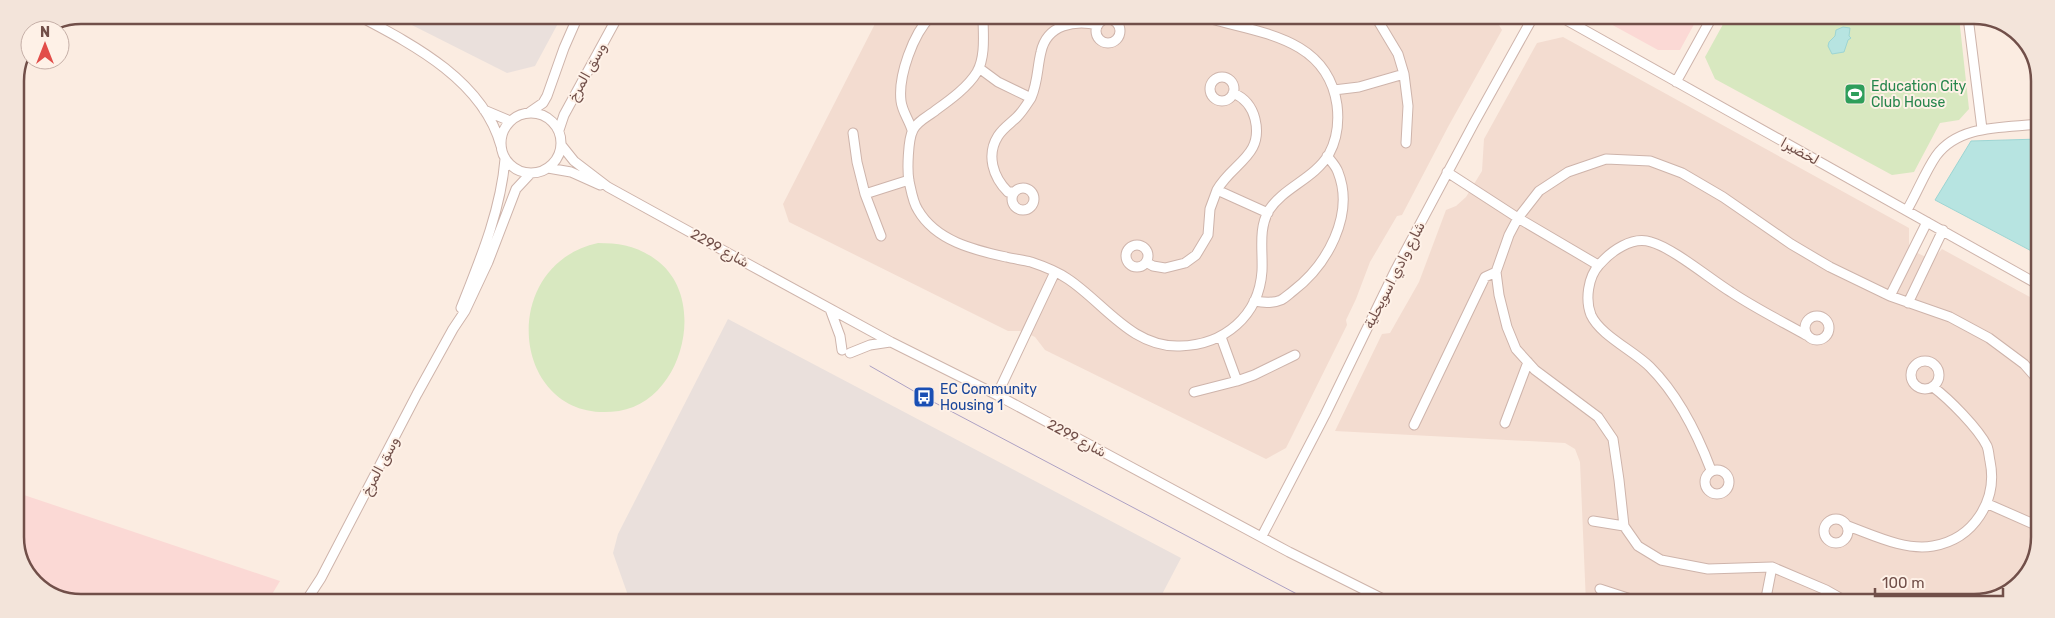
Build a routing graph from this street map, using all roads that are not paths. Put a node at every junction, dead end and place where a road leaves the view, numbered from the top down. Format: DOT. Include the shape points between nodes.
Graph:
graph roads {
  1 [pos="372,24"];
  2 [pos="574,24"];
  3 [pos="614,24"];
  4 [pos="926,24"];
  5 [pos="983,24"];
  6 [pos="1069,24"];
  7 [pos="1093,24"];
  8 [pos="1229,24"];
  9 [pos="1380,24"];
  10 [pos="1529,24"];
  11 [pos="1573,24"];
  12 [pos="1708,24"];
  13 [pos="1969,24"];
  14 [pos="1098,25"];
  15 [pos="979,68"];
  16 [pos="1404,74"];
  17 [pos="1676,82"];
  18 [pos="1334,90"];
  19 [pos="1233,94"];
  20 [pos="1031,98"];
  21 [pos="483,110"];
  22 [pos="530,112"];
  23 [pos="510,120"];
  24 [pos="2031,125"];
  25 [pos="1982,129"];
  26 [pos="559,130"];
  27 [pos="912,130"];
  28 [pos="853,133"];
  29 [pos="1406,143"];
  30 [pos="500,146"];
  31 [pos="562,146"];
  32 [pos="1327,156"];
  33 [pos="505,159"];
  34 [pos="548,168"];
  35 [pos="1447,172"];
  36 [pos="530,174"];
  37 [pos="909,180"];
  38 [pos="608,187"];
  39 [pos="1217,190"];
  40 [pos="1014,192"];
  41 [pos="865,194"];
  42 [pos="1907,210"];
  43 [pos="1268,213"];
  44 [pos="1518,218"];
  45 [pos="1927,222"];
  46 [pos="1943,230"];
  47 [pos="881,236"];
  48 [pos="1916,245"];
  49 [pos="1931,253"];
  50 [pos="1146,262"];
  51 [pos="1598,266"];
  52 [pos="1055,272"];
  53 [pos="1496,272"];
  54 [pos="2031,280"];
  55 [pos="1890,296"];
  56 [pos="1254,301"];
  57 [pos="1908,303"];
  58 [pos="830,309"];
  59 [pos="1806,323"];
  60 [pos="1789,325"];
  61 [pos="453,329"];
  62 [pos="1806,335"];
  63 [pos="1221,337"];
  64 [pos="891,342"];
  65 [pos="1294,355"];
  66 [pos="1528,362"];
  67 [pos="2031,372"];
  68 [pos="1939,378"];
  69 [pos="1238,381"];
  70 [pos="1933,387"];
  71 [pos="1194,392"];
  72 [pos="998,395"];
  73 [pos="1944,396"];
  74 [pos="1505,422"];
  75 [pos="1414,426"];
  76 [pos="1711,470"];
  77 [pos="1988,504"];
  78 [pos="1593,521"];
  79 [pos="2031,523"];
  80 [pos="1624,526"];
  81 [pos="1848,530"];
  82 [pos="1262,536"];
  83 [pos="1772,567"];
  84 [pos="1600,589"];
  85 [pos="311,594"];
  86 [pos="1374,594"];
  87 [pos="1615,594"];
  88 [pos="1767,594"];
  89 [pos="1833,594"];
  1 -- 21 [label="street" via="425,53 455,78"];
  2 -- 22 [label="street, وسق المرخ" via="547,96"];
  3 -- 26 [label="street, وسق المرخ"];
  4 -- 27 [label="street" via="909,52 901,90 903,110"];
  5 -- 15 [label="street"];
  6 -- 20 [label="street" via="1042,45 1037,83"];
  7 -- 14 [label="street"];
  8 -- 18 [label="street" via="1300,46 1323,68"];
  9 -- 16 [label="street" via="1398,54"];
  10 -- 35 [label="street, شارع وادي اسويحلية"];
  11 -- 17 [label="street, لخضيرا"];
  12 -- 17 [label="street"];
  13 -- 25 [label="street"];
  15 -- 20 [label="street" via="998,82"];
  15 -- 27 [label="street" via="963,88"];
  16 -- 18 [label="street" via="1359,87"];
  16 -- 29 [label="street" via="1408,106"];
  17 -- 42 [label="street, لخضيرا"];
  18 -- 32 [label="street" via="1338,121"];
  19 -- 39 [label="street" via="1245,100 1250,107 1256,121 1257,137 1251,152"];
  20 -- 40 [label="street" via="998,136 992,150 995,177 1008,192"];
  21 -- 23 [label="street"];
  21 -- 30 [label="street" via="491,121"];
  22 -- 23 [label="street"];
  22 -- 26 [label="street" via="547,117"];
  23 -- 30 [label="street" via="502,132"];
  24 -- 25 [label="street"];
  25 -- 42 [label="street" via="1957,138 1942,149"];
  26 -- 31 [label="street"];
  27 -- 37 [label="street"];
  28 -- 41 [label="street"];
  30 -- 33 [label="street"];
  31 -- 34 [label="street" via="560,155"];
  31 -- 38 [label="street, شارع 2299" via="574,161"];
  32 -- 43 [label="street" via="1310,176 1278,200"];
  32 -- 56 [label="street" via="1339,174 1341,218 1324,260 1309,278 1282,300 1270,303"];
  33 -- 36 [label="street" via="520,172"];
  33 -- 61 [label="street, وسق المرخ" via="501,188 484,246"];
  34 -- 36 [label="street"];
  34 -- 38 [label="street, شارع 2299" via="571,172"];
  35 -- 44 [label="street"];
  35 -- 82 [label="street, شارع وادي اسويحلية"];
  36 -- 61 [label="street, وسق المرخ" via="516,189 488,262"];
  37 -- 41 [label="street"];
  37 -- 52 [label="street" via="917,210 938,232 959,243 1031,262"];
  38 -- 58 [label="street, شارع 2299"];
  39 -- 43 [label="street"];
  39 -- 50 [label="street" via="1210,209 1208,235 1196,255 1185,263 1165,268"];
  41 -- 47 [label="street"];
  42 -- 45 [label="street, لخضيرا"];
  43 -- 56 [label="street" via="1262,231 1262,274"];
  44 -- 51 [label="street"];
  44 -- 53 [label="street"];
  44 -- 55 [label="street" via="1539,191 1568,172 1606,159 1650,161 1682,173 1830,267"];
  45 -- 46 [label="street, لخضيرا"];
  45 -- 48 [label="street"];
  46 -- 49 [label="street"];
  46 -- 54 [label="street, لخضيرا"];
  48 -- 49 [label="street" via="1923,254"];
  48 -- 55 [label="street"];
  49 -- 57 [label="street"];
  51 -- 60 [label="street" via="1612,252 1630,242 1650,241"];
  51 -- 76 [label="street" via="1588,293 1591,315 1605,332 1650,366 1666,385 1701,442"];
  52 -- 63 [label="street" via="1146,340 1181,346"];
  52 -- 72 [label="street"];
  53 -- 66 [label="street" via="1508,327 1516,349"];
  53 -- 75 [label="street" via="1485,277"];
  55 -- 57 [label="street"];
  56 -- 63 [label="street" via="1239,322"];
  57 -- 67 [label="street" via="1950,317 1989,338"];
  58 -- 64 [label="street, شارع 2299"];
  58 -- 64 [label="street" via="846,351"];
  59 -- 60 [label="street"];
  59 -- 62 [label="street"];
  59 -- 62 [label="street" via="1812,317 1821,317 1829,327 1827,335 1820,340"];
  60 -- 62 [label="street"];
  61 -- 85 [label="street, وسق المرخ"];
  63 -- 69 [label="street"];
  64 -- 72 [label="street, شارع 2299"];
  65 -- 69 [label="street"];
  66 -- 74 [label="street"];
  66 -- 80 [label="street" via="1598,417 1613,439"];
  68 -- 70 [label="street"];
  68 -- 70 [label="street" via="1936,366 1926,361 1911,370 1910,377 1917,387"];
  68 -- 73 [label="street"];
  69 -- 71 [label="street"];
  70 -- 73 [label="street"];
  72 -- 82 [label="street, شارع 2299"];
  73 -- 77 [label="street" via="1987,447 1992,474"];
  77 -- 79 [label="street"];
  77 -- 81 [label="street" via="1974,525 1952,540 1932,546 1909,545"];
  78 -- 80 [label="street"];
  80 -- 83 [label="street" via="1638,546 1661,560 1708,570"];
  82 -- 86 [label="street, شارع 2299"];
  83 -- 88 [label="street"];
  83 -- 89 [label="street"];
  84 -- 87 [label="street"];
}
